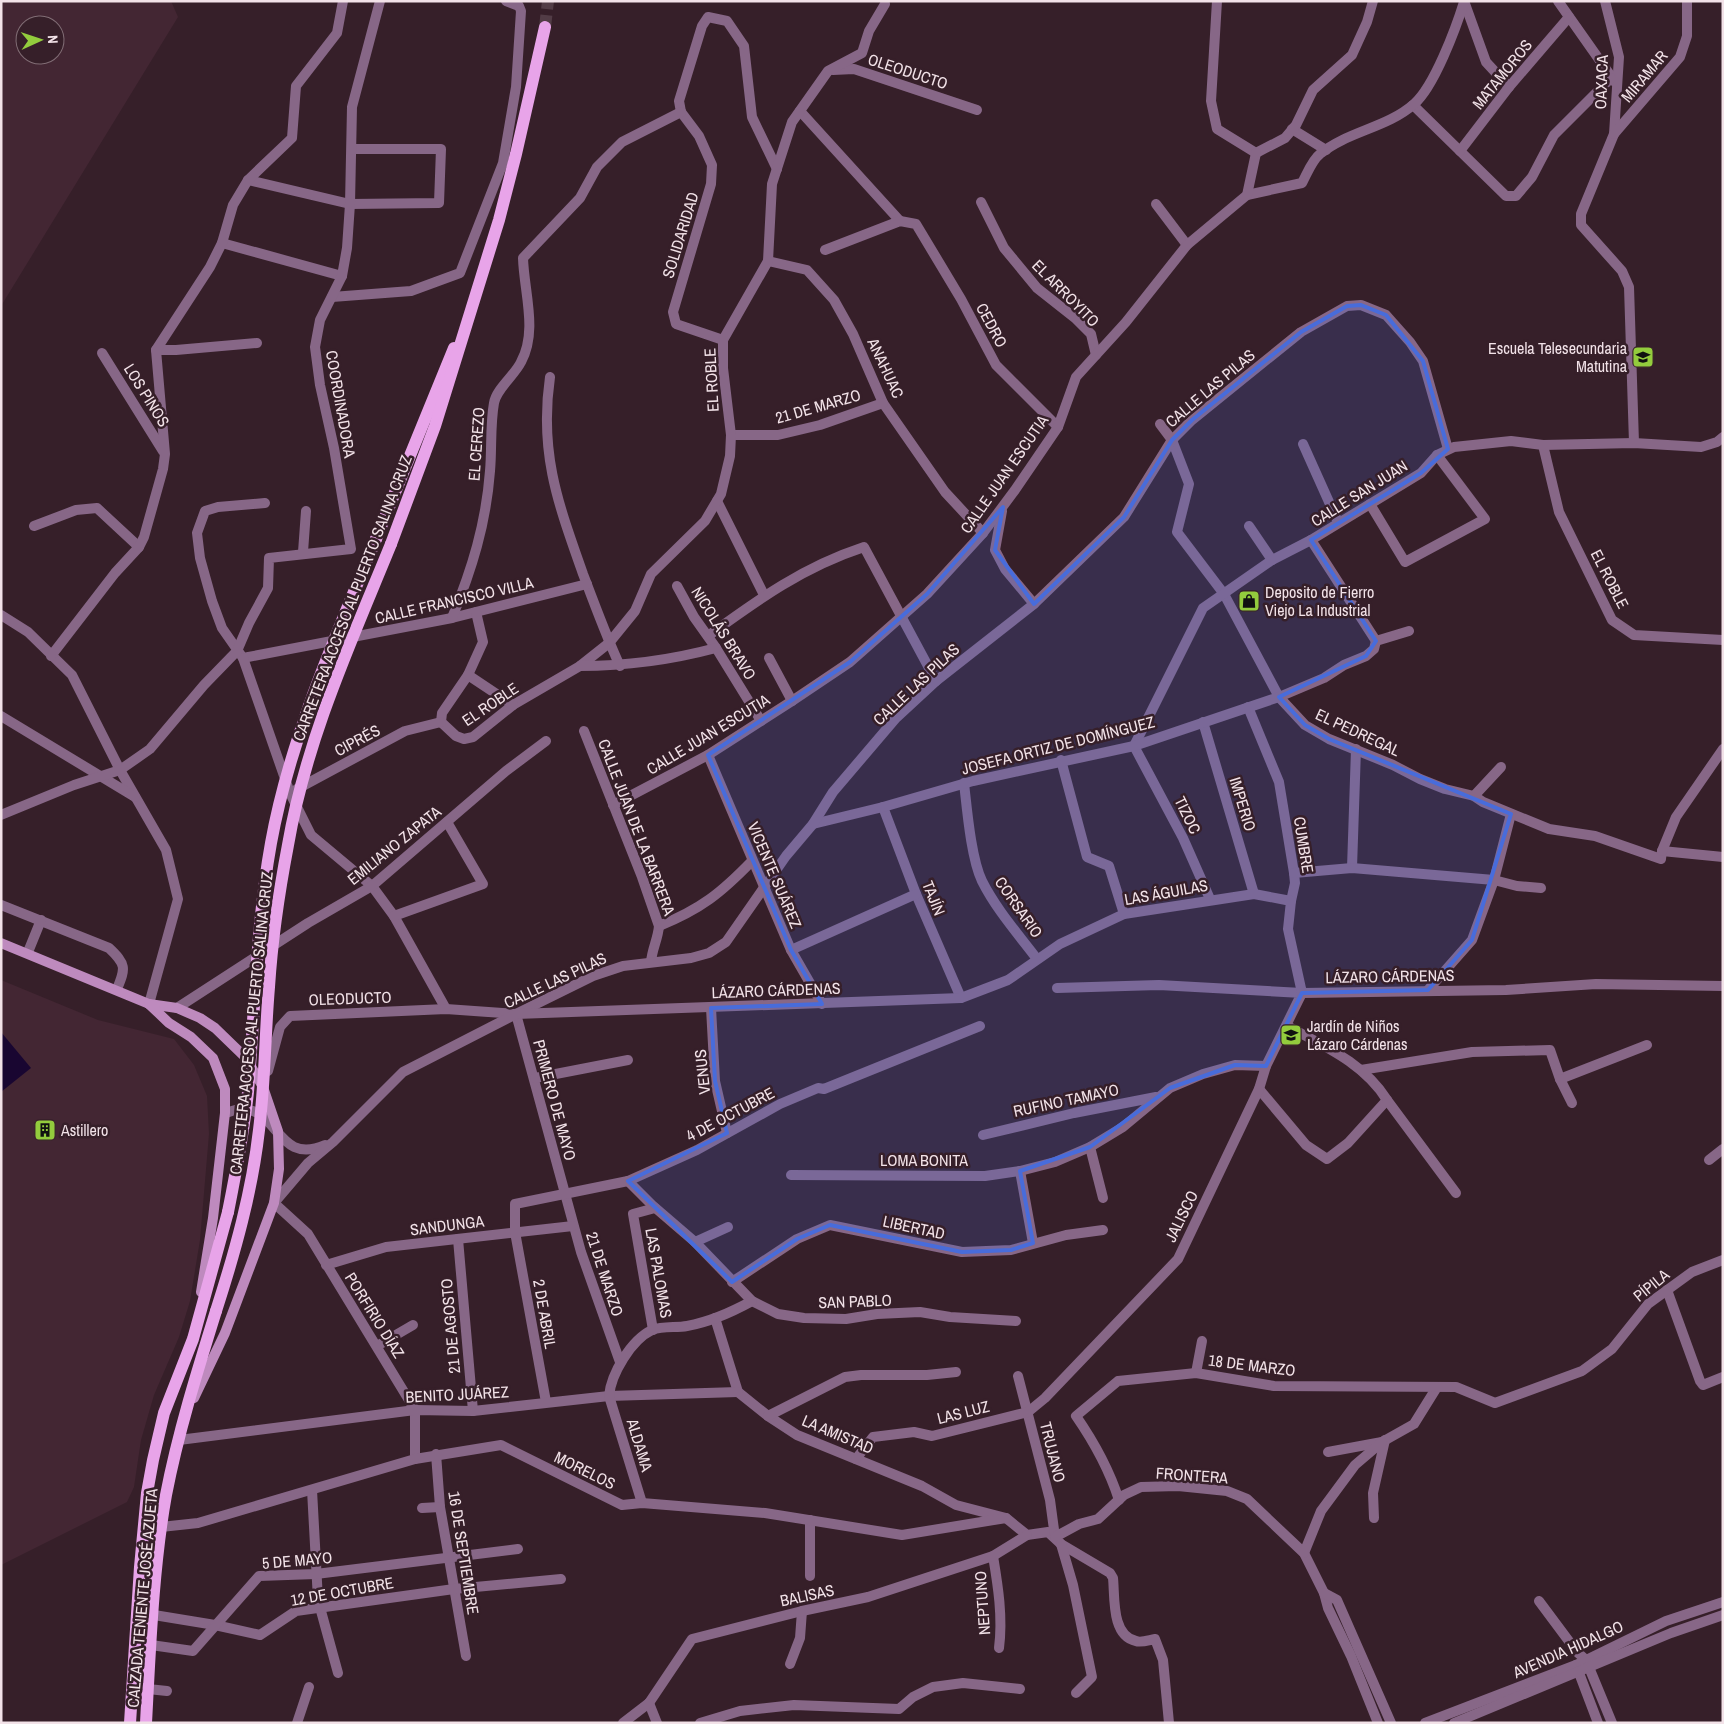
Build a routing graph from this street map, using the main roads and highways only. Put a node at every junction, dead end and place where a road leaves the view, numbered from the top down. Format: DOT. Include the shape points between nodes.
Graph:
graph roads {
  1 [pos="544,27"];
  2 [pos="464,326"];
  3 [pos="1,943"];
  4 [pos="150,1004"];
  5 [pos="193,1339"];
  6 [pos="185,1414"];
  7 [pos="147,1493"];
  8 [pos="166,1497"];
  9 [pos="130,1723"];
  10 [pos="146,1723"];
  1 -- 2 [label="main road, CARRETERA ACCESO AL PUERTO SALINA CRUZ" via="509,182"];
  2 -- 5 [label="main road, CARRETERA ACCESO AL PUERTO SALINA CRUZ, bridge" via="446,363 315,688 283,792 271,841 258,935 248,1094 241,1144 228,1212"];
  2 -- 6 [label="main road, CARRETERA ACCESO AL PUERTO SALINA CRUZ, bridge" via="435,426 329,696 301,786 288,841 269,985 259,1129 250,1190 238,1242"];
  3 -- 4 [label="main road, CALZADA TENIENTE JOSÉ AZUETA"];
  4 -- 5 [label="main road" via="213,1058 226,1098 214,1218"];
  4 -- 6 [label="main road, CALZADA TENIENTE JOSÉ AZUETA" via="177,1008 200,1018 246,1058 261,1082 278,1131 279,1169 274,1203 225,1333"];
  5 -- 7 [label="main road, CALZADA TENIENTE JOSÉ AZUETA" via="164,1413"];
  6 -- 8 [label="main road, CALZADA TENIENTE JOSÉ AZUETA"];
  7 -- 8 [label="main road"];
  7 -- 9 [label="main road, CALZADA TENIENTE JOSÉ AZUETA"];
  8 -- 10 [label="main road, CALZADA TENIENTE JOSÉ AZUETA"];
}
